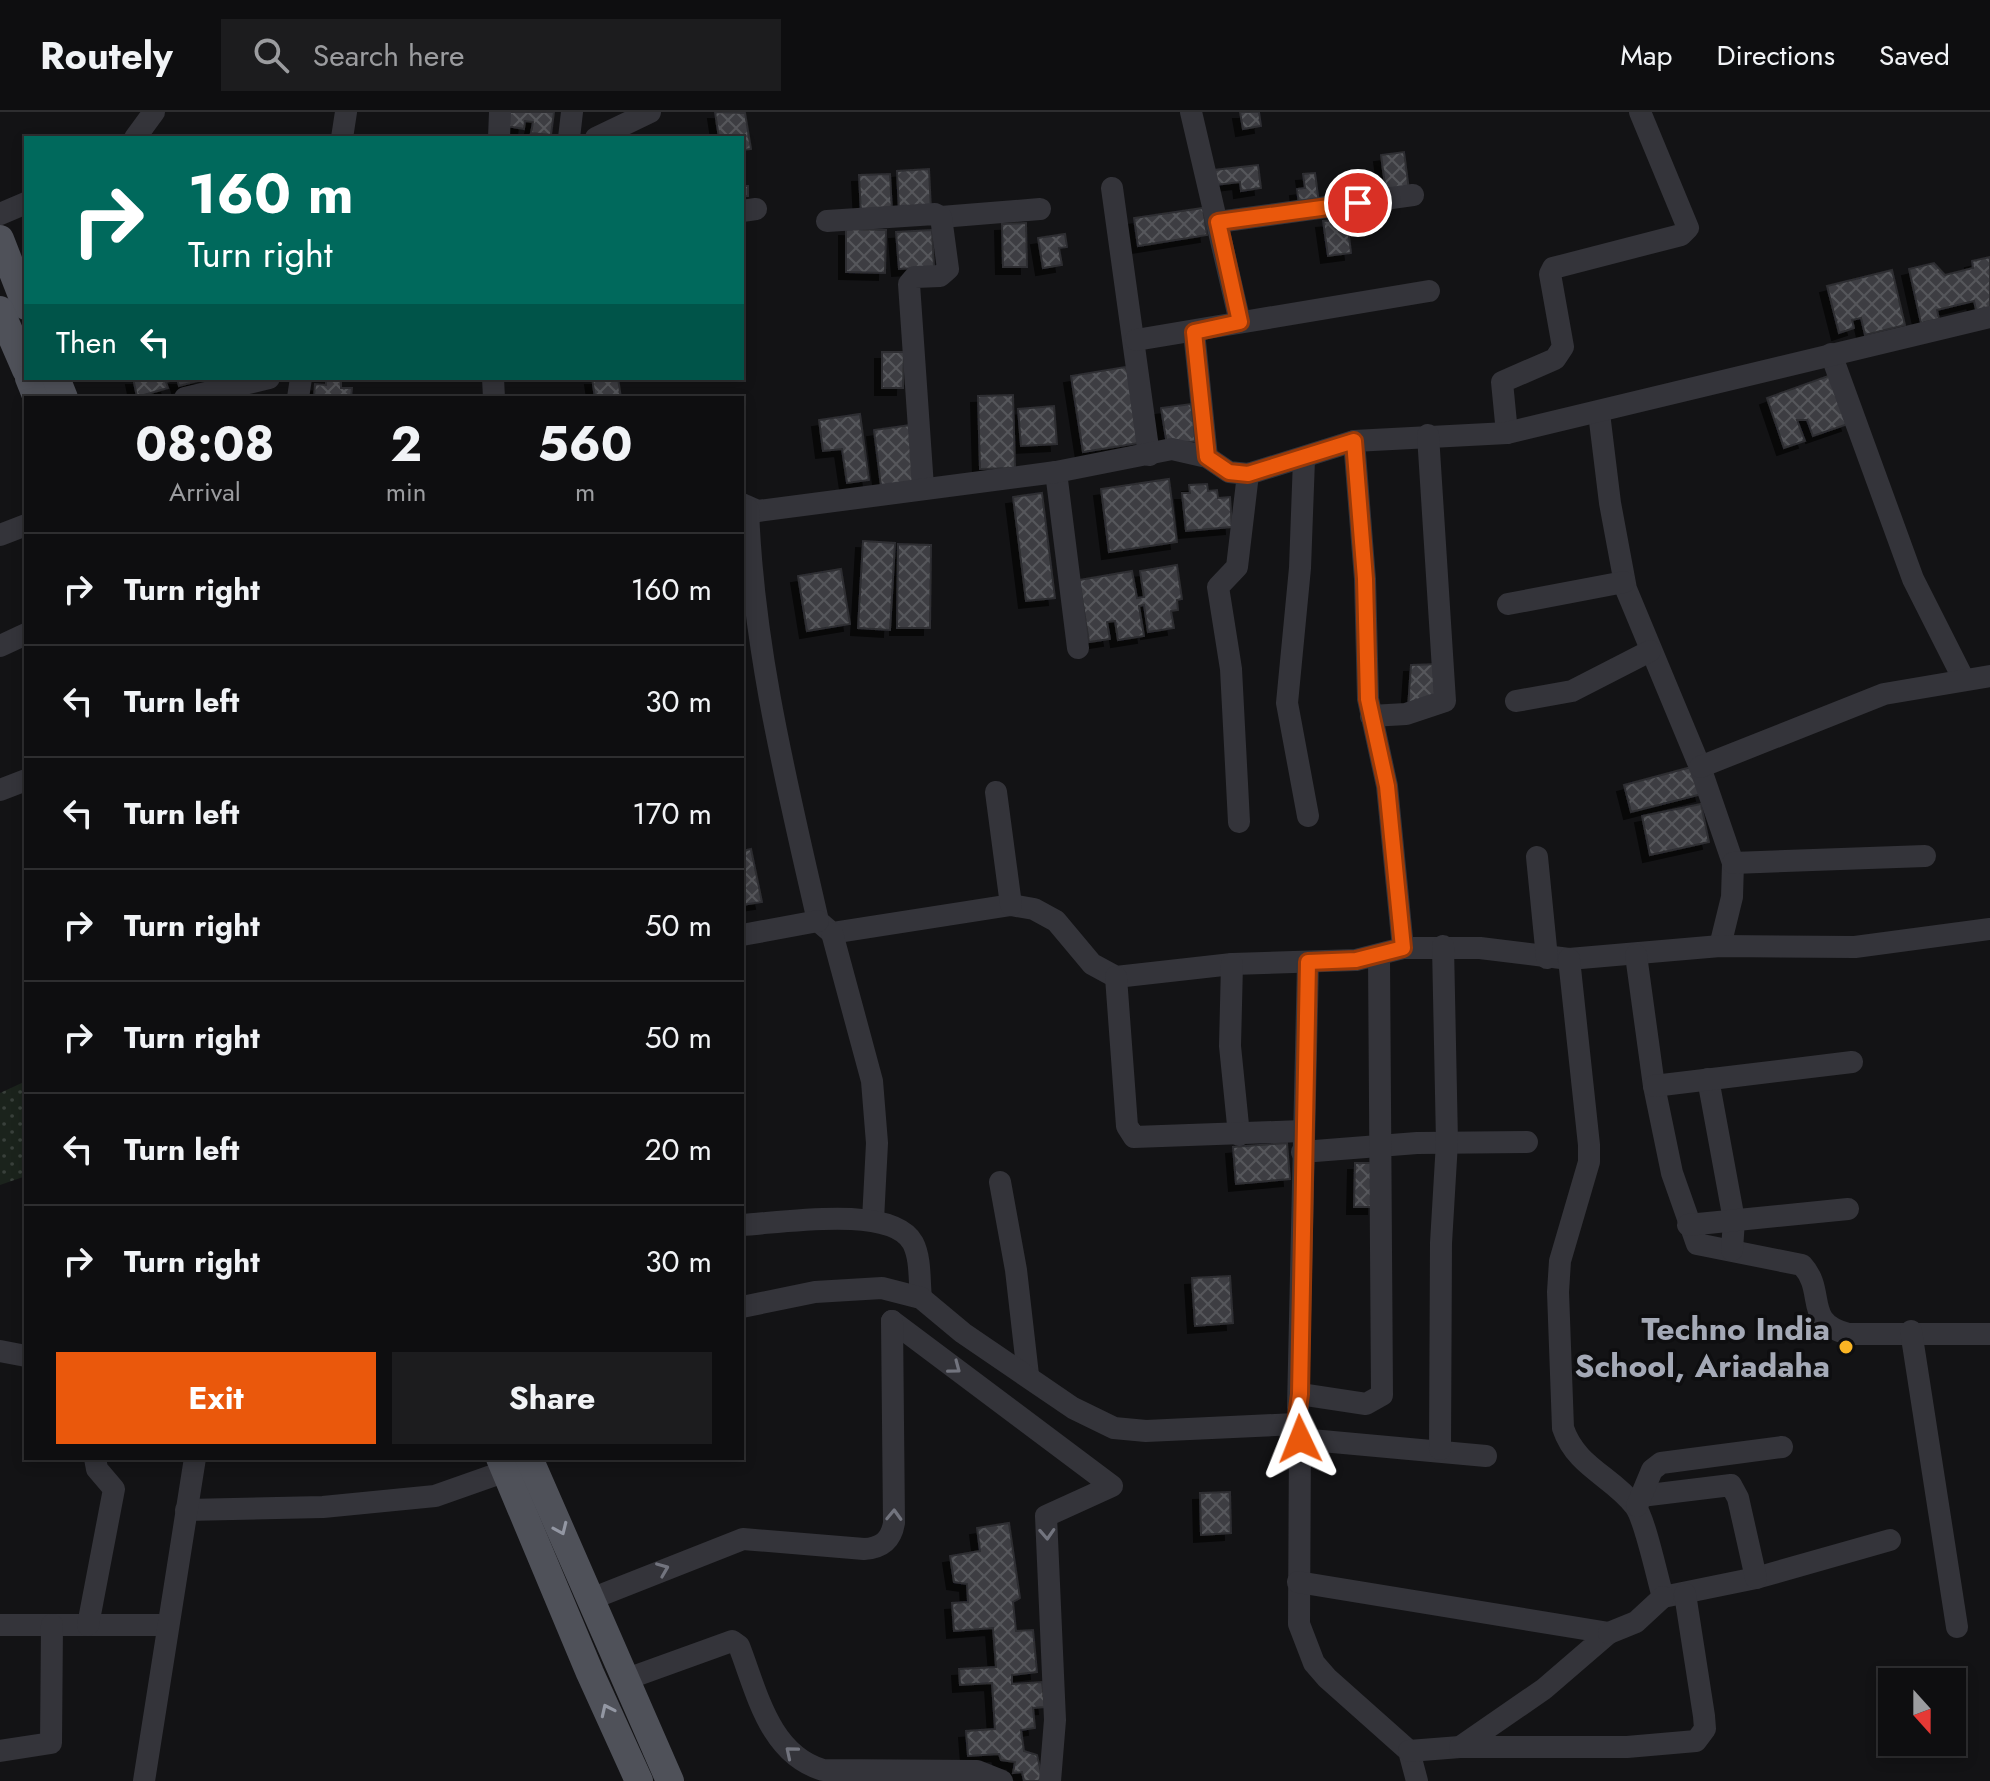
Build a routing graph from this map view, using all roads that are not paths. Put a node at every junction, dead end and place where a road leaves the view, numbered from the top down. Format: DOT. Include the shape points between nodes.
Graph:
graph roads {
  1 [pos="154,112"];
  2 [pos="346,112"];
  3 [pos="500,112"];
  4 [pos="572,112"];
  5 [pos="650,112"];
  6 [pos="1191,112"];
  7 [pos="1640,112"];
  8 [pos="136,136"];
  9 [pos="342,136"];
  10 [pos="499,136"];
  11 [pos="569,136"];
  12 [pos="600,136"];
  13 [pos="1112,188"];
  14 [pos="1413,195"];
  15 [pos="24,204"];
  16 [pos="1040,209"];
  17 [pos="0,214"];
  18 [pos="941,217"];
  19 [pos="827,221"];
  20 [pos="1218,222"];
  21 [pos="0,239"];
  22 [pos="1429,291"];
  23 [pos="24,301"];
  24 [pos="0,310"];
  25 [pos="1990,317"];
  26 [pos="1240,322"];
  27 [pos="1194,332"];
  28 [pos="1136,340"];
  29 [pos="1831,354"];
  30 [pos="19,365"];
  31 [pos="261,380"];
  32 [pos="193,396"];
  33 [pos="1599,413"];
  34 [pos="1507,433"];
  35 [pos="1428,435"];
  36 [pos="1354,441"];
  37 [pos="1149,455"];
  38 [pos="1207,457"];
  39 [pos="1304,459"];
  40 [pos="1056,472"];
  41 [pos="1248,474"];
  42 [pos="923,487"];
  43 [pos="745,507"];
  44 [pos="24,526"];
  45 [pos="0,535"];
  46 [pos="1624,582"];
  47 [pos="748,601"];
  48 [pos="1508,604"];
  49 [pos="24,635"];
  50 [pos="0,646"];
  51 [pos="1078,648"];
  52 [pos="1650,651"];
  53 [pos="1990,676"];
  54 [pos="1964,680"];
  55 [pos="1516,701"];
  56 [pos="1371,716"];
  57 [pos="1700,767"];
  58 [pos="24,781"];
  59 [pos="0,790"];
  60 [pos="996,792"];
  61 [pos="1308,816"];
  62 [pos="1239,822"];
  63 [pos="1925,856"];
  64 [pos="1537,857"];
  65 [pos="1733,863"];
  66 [pos="1011,905"];
  67 [pos="825,927"];
  68 [pos="1990,929"];
  69 [pos="744,935"];
  70 [pos="1443,946"];
  71 [pos="1720,946"];
  72 [pos="1403,948"];
  73 [pos="1636,955"];
  74 [pos="1379,956"];
  75 [pos="1558,959"];
  76 [pos="1308,962"];
  77 [pos="1232,964"];
  78 [pos="1116,977"];
  79 [pos="1852,1062"];
  80 [pos="1708,1079"];
  81 [pos="1654,1086"];
  82 [pos="1239,1135"];
  83 [pos="1302,1141"];
  84 [pos="1447,1142"];
  85 [pos="1527,1142"];
  86 [pos="1382,1145"];
  87 [pos="1000,1182"];
  88 [pos="1848,1209"];
  89 [pos="873,1220"];
  90 [pos="1734,1220"];
  91 [pos="744,1225"];
  92 [pos="1688,1225"];
  93 [pos="1732,1250"];
  94 [pos="921,1298"];
  95 [pos="744,1307"];
  96 [pos="1911,1331"];
  97 [pos="1990,1334"];
  98 [pos="0,1351"];
  99 [pos="24,1356"];
  100 [pos="1028,1375"];
  101 [pos="1300,1394"];
  102 [pos="1298,1432"];
  103 [pos="1782,1447"];
  104 [pos="1440,1449"];
  105 [pos="1486,1456"];
  106 [pos="95,1460"];
  107 [pos="195,1460"];
  108 [pos="512,1462"];
  109 [pos="1639,1502"];
  110 [pos="186,1510"];
  111 [pos="1890,1540"];
  112 [pos="1756,1578"];
  113 [pos="1298,1582"];
  114 [pos="1674,1596"];
  115 [pos="591,1599"];
  116 [pos="0,1625"];
  117 [pos="52,1625"];
  118 [pos="88,1625"];
  119 [pos="168,1625"];
  120 [pos="1957,1627"];
  121 [pos="1609,1633"];
  122 [pos="624,1680"];
  123 [pos="1460,1747"];
  124 [pos="0,1751"];
  125 [pos="1409,1751"];
  126 [pos="144,1781"];
  127 [pos="639,1781"];
  128 [pos="670,1781"];
  129 [pos="1002,1781"];
  130 [pos="1050,1781"];
  131 [pos="1417,1781"];
  1 -- 8 [label="street"];
  2 -- 9 [label="street"];
  3 -- 10 [label="street"];
  4 -- 11 [label="street"];
  5 -- 12 [label="street"];
  6 -- 20 [label="street"];
  7 -- 34 [label="street" via="1688,228 1681,235 1553,268 1563,347 1555,359 1502,382"];
  13 -- 28 [label="street"];
  14 -- 20 [label="street"];
  15 -- 17 [label="street"];
  16 -- 18 [label="street"];
  18 -- 19 [label="street"];
  18 -- 42 [label="street" via="948,269 940,276 915,277 909,284"];
  20 -- 26 [label="street"];
  21 -- 23 [label="main road"];
  22 -- 26 [label="street"];
  24 -- 30 [label="main road"];
  25 -- 29 [label="street"];
  26 -- 27 [label="street"];
  27 -- 28 [label="street"];
  27 -- 38 [label="street"];
  28 -- 37 [label="street"];
  29 -- 33 [label="street"];
  29 -- 54 [label="street" via="1913,579"];
  31 -- 32 [label="street"];
  33 -- 34 [label="street"];
  33 -- 46 [label="street"];
  34 -- 35 [label="street"];
  35 -- 36 [label="street"];
  35 -- 56 [label="street" via="1445,701 1406,714"];
  36 -- 39 [label="street"];
  36 -- 56 [label="street"];
  37 -- 38 [label="street" via="1172,449"];
  37 -- 40 [label="street"];
  38 -- 41 [label="street" via="1229,472"];
  39 -- 41 [label="street"];
  39 -- 61 [label="street" via="1287,703"];
  40 -- 42 [label="street"];
  40 -- 51 [label="street"];
  41 -- 62 [label="street" via="1237,567 1218,587 1231,669"];
  42 -- 43 [label="street" via="758,511"];
  43 -- 47 [label="street"];
  44 -- 45 [label="street"];
  46 -- 48 [label="street"];
  46 -- 52 [label="street"];
  47 -- 67 [label="street"];
  49 -- 50 [label="street"];
  52 -- 55 [label="street" via="1572,691"];
  52 -- 57 [label="street"];
  53 -- 54 [label="street"];
  54 -- 57 [label="street" via="1884,694"];
  56 -- 72 [label="street" via="1387,786"];
  57 -- 65 [label="street"];
  58 -- 59 [label="street"];
  60 -- 66 [label="street"];
  63 -- 65 [label="street"];
  64 -- 75 [label="street"];
  65 -- 71 [label="street" via="1732,897"];
  66 -- 67 [label="street"];
  66 -- 78 [label="street" via="1056,921 1092,964"];
  67 -- 69 [label="street"];
  67 -- 89 [label="street" via="872,1081 877,1143"];
  68 -- 71 [label="street" via="1855,947"];
  70 -- 72 [label="street"];
  70 -- 75 [label="street"];
  70 -- 84 [label="street"];
  71 -- 73 [label="street"];
  72 -- 74 [label="street"];
  73 -- 75 [label="street"];
  73 -- 81 [label="street"];
  74 -- 76 [label="street"];
  74 -- 86 [label="street"];
  75 -- 109 [label="street" via="1589,1145 1589,1162 1560,1261 1563,1428 1577,1456"];
  76 -- 77 [label="street"];
  76 -- 83 [label="street"];
  77 -- 78 [label="street"];
  77 -- 82 [label="street" via="1230,1046"];
  78 -- 82 [label="street" via="1129,1133 1142,1139"];
  79 -- 80 [label="street"];
  80 -- 81 [label="street"];
  80 -- 90 [label="street"];
  81 -- 92 [label="street"];
  82 -- 83 [label="street"];
  83 -- 86 [label="street"];
  83 -- 101 [label="street"];
  84 -- 85 [label="street"];
  84 -- 86 [label="street"];
  84 -- 104 [label="street"];
  86 -- 101 [label="street" via="1382,1395 1366,1404"];
  87 -- 100 [label="street"];
  88 -- 90 [label="street"];
  89 -- 91 [label="street"];
  89 -- 94 [label="street" via="902,1230 913,1242"];
  90 -- 92 [label="street"];
  90 -- 93 [label="street"];
  92 -- 93 [label="street" via="1697,1244"];
  93 -- 96 [label="street" via="1802,1265 1812,1279 1819,1316 1835,1331"];
  94 -- 95 [label="street" via="850,1287"];
  94 -- 100 [label="street"];
  96 -- 97 [label="street"];
  96 -- 120 [label="street"];
  98 -- 99 [label="street"];
  100 -- 102 [label="street" via="1073,1408 1114,1428"];
  101 -- 102 [label="street"];
  102 -- 104 [label="street"];
  102 -- 113 [label="street"];
  103 -- 109 [label="street" via="1661,1463 1652,1470"];
  104 -- 105 [label="street"];
  106 -- 118 [label="street" via="114,1489"];
  107 -- 110 [label="street"];
  108 -- 110 [label="street" via="435,1496 323,1507"];
  108 -- 115 [label="main road, one-way"];
  127 -- 108 [label="main road, one-way" via="590,1673"];
  109 -- 112 [label="street" via="1731,1485"];
  109 -- 114 [label="street"];
  110 -- 119 [label="street"];
  111 -- 112 [label="street"];
  112 -- 114 [label="street"];
  113 -- 121 [label="street"];
  113 -- 125 [label="street" via="1299,1624 1314,1663"];
  114 -- 121 [label="street"];
  114 -- 123 [label="street" via="1704,1716 1705,1729 1696,1741 1627,1747"];
  115 -- 122 [label="main road"];
  115 -- 130 [label="street, one-way" via="743,1539 864,1549 888,1540 894,1523 892,1321 1112,1486 1046,1516 1055,1720"];
  116 -- 117 [label="street"];
  117 -- 118 [label="street"];
  117 -- 124 [label="street" via="51,1743"];
  118 -- 119 [label="street"];
  119 -- 126 [label="street"];
  121 -- 123 [label="street" via="1544,1689"];
  122 -- 128 [label="main road"];
  129 -- 122 [label="street, one-way" via="977,1771 811,1767 778,1741 739,1646 732,1641"];
  123 -- 125 [label="street"];
  125 -- 131 [label="street"];
}
